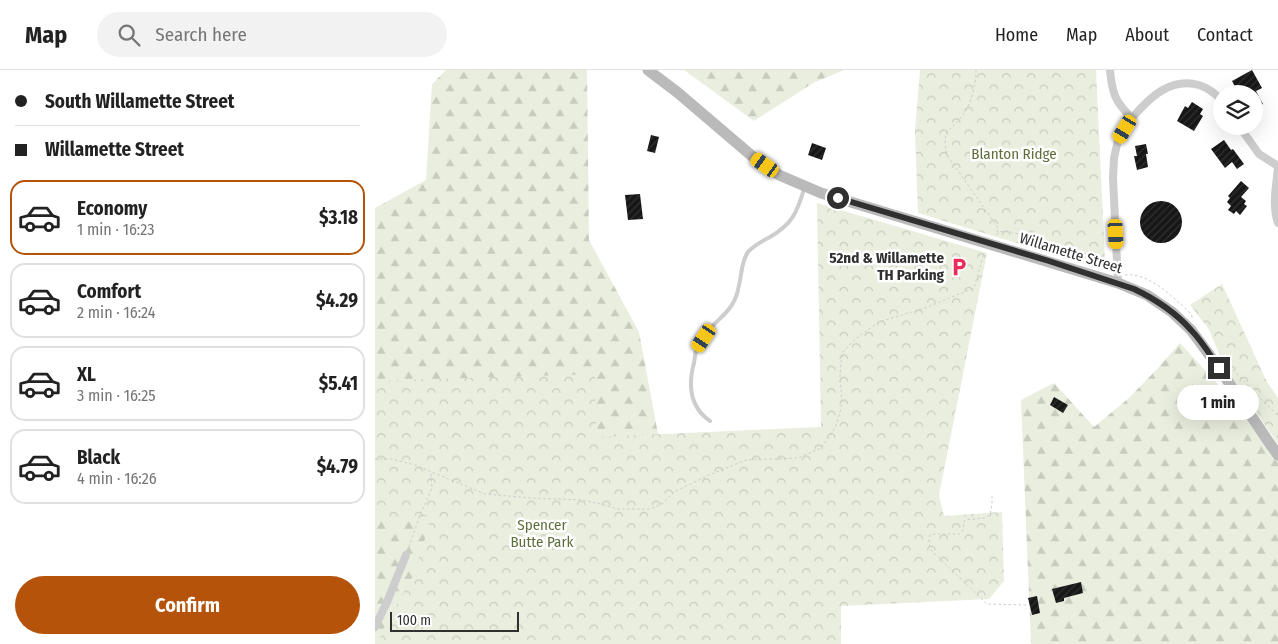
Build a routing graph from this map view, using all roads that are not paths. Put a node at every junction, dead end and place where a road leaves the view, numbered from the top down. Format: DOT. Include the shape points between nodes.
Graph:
graph roads {
  1 [pos="648,70"];
  2 [pos="1111,70"];
  3 [pos="1213,92"];
  4 [pos="1132,118"];
  5 [pos="1245,135"];
  6 [pos="1278,167"];
  7 [pos="804,186"];
  8 [pos="1278,224"];
  9 [pos="1119,283"];
  10 [pos="710,421"];
  11 [pos="1278,455"];
  12 [pos="407,555"];
  13 [pos="375,627"];
  1 -- 7 [label="main road, Willamette Street" via="752,156 779,175"];
  2 -- 4 [label="street" via="1114,95"];
  3 -- 4 [label="street" via="1192,83 1170,86 1156,94"];
  4 -- 9 [label="street" via="1118,140 1114,158"];
  5 -- 6 [label="street" via="1259,154"];
  6 -- 8 [label="street" via="1274,206"];
  7 -- 9 [label="main road, Willamette Street"];
  7 -- 10 [label="lane" via="792,220 749,251 733,304 697,348 690,377 692,392 702,416"];
  9 -- 11 [label="main road, Willamette Street" via="1147,295 1191,330"];
  12 -- 13 [label="street"];
}
